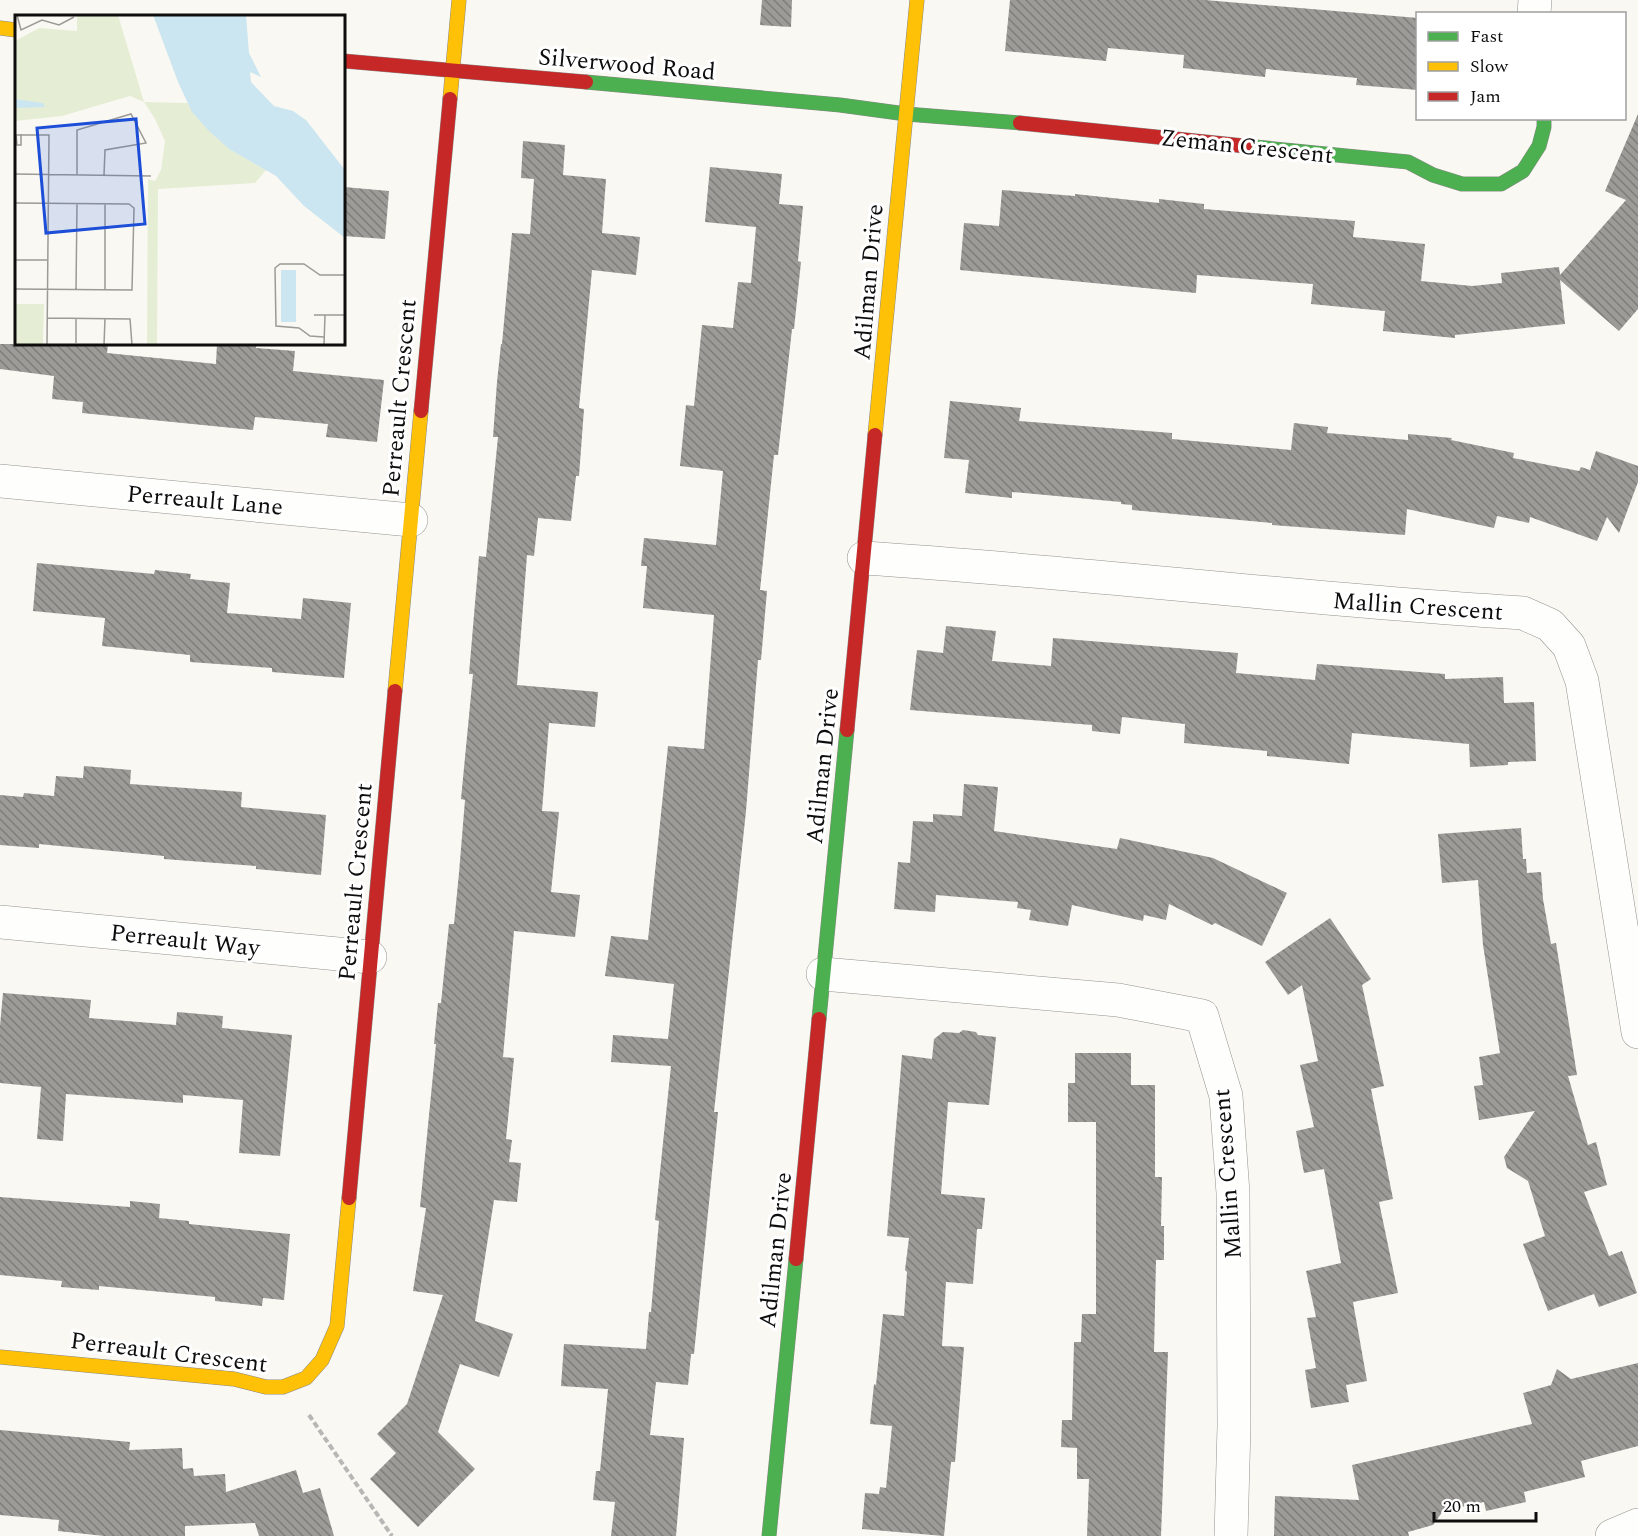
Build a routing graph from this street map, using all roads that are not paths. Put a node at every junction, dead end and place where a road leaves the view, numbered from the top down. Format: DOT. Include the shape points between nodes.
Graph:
graph roads {
  1 [pos="459,0"];
  2 [pos="917,0"];
  3 [pos="0,28"];
  4 [pos="15,30"];
  5 [pos="345,61"];
  6 [pos="452,72"];
  7 [pos="906,114"];
  8 [pos="1544,120"];
  9 [pos="0,481"];
  10 [pos="411,520"];
  11 [pos="864,558"];
  12 [pos="0,922"];
  13 [pos="370,957"];
  14 [pos="824,974"];
  15 [pos="1638,1032"];
  16 [pos="0,1357"];
  17 [pos="1638,1525"];
  18 [pos="770,1536"];
  19 [pos="1231,1536"];
  20 [pos="1612,1536"];
  1 -- 6 [label="street, Perreault Crescent"];
  2 -- 7 [label="street, Adilman Drive"];
  3 -- 4 [label="street"];
  5 -- 6 [label="street, Silverwood Road"];
  6 -- 7 [label="street, Silverwood Road"];
  6 -- 10 [label="street, Perreault Crescent"];
  7 -- 8 [label="street, Zeman Crescent" via="1408,162 1462,184 1501,184 1523,171 1539,146"];
  7 -- 11 [label="street, Adilman Drive"];
  9 -- 10 [label="street, Perreault Lane"];
  10 -- 13 [label="street, Perreault Crescent"];
  11 -- 14 [label="street, Adilman Drive"];
  11 -- 15 [label="street, Mallin Crescent" via="1523,614 1550,625 1569,646 1582,681"];
  12 -- 13 [label="street, Perreault Way"];
  13 -- 16 [label="street, Perreault Crescent" via="337,1326 331,1347 315,1371 290,1387 270,1388 234,1379"];
  14 -- 18 [label="street, Adilman Drive"];
  14 -- 19 [label="street, Mallin Crescent" via="1118,1000 1202,1016 1226,1096 1233,1193"];
  17 -- 20 [label="street"];
}
